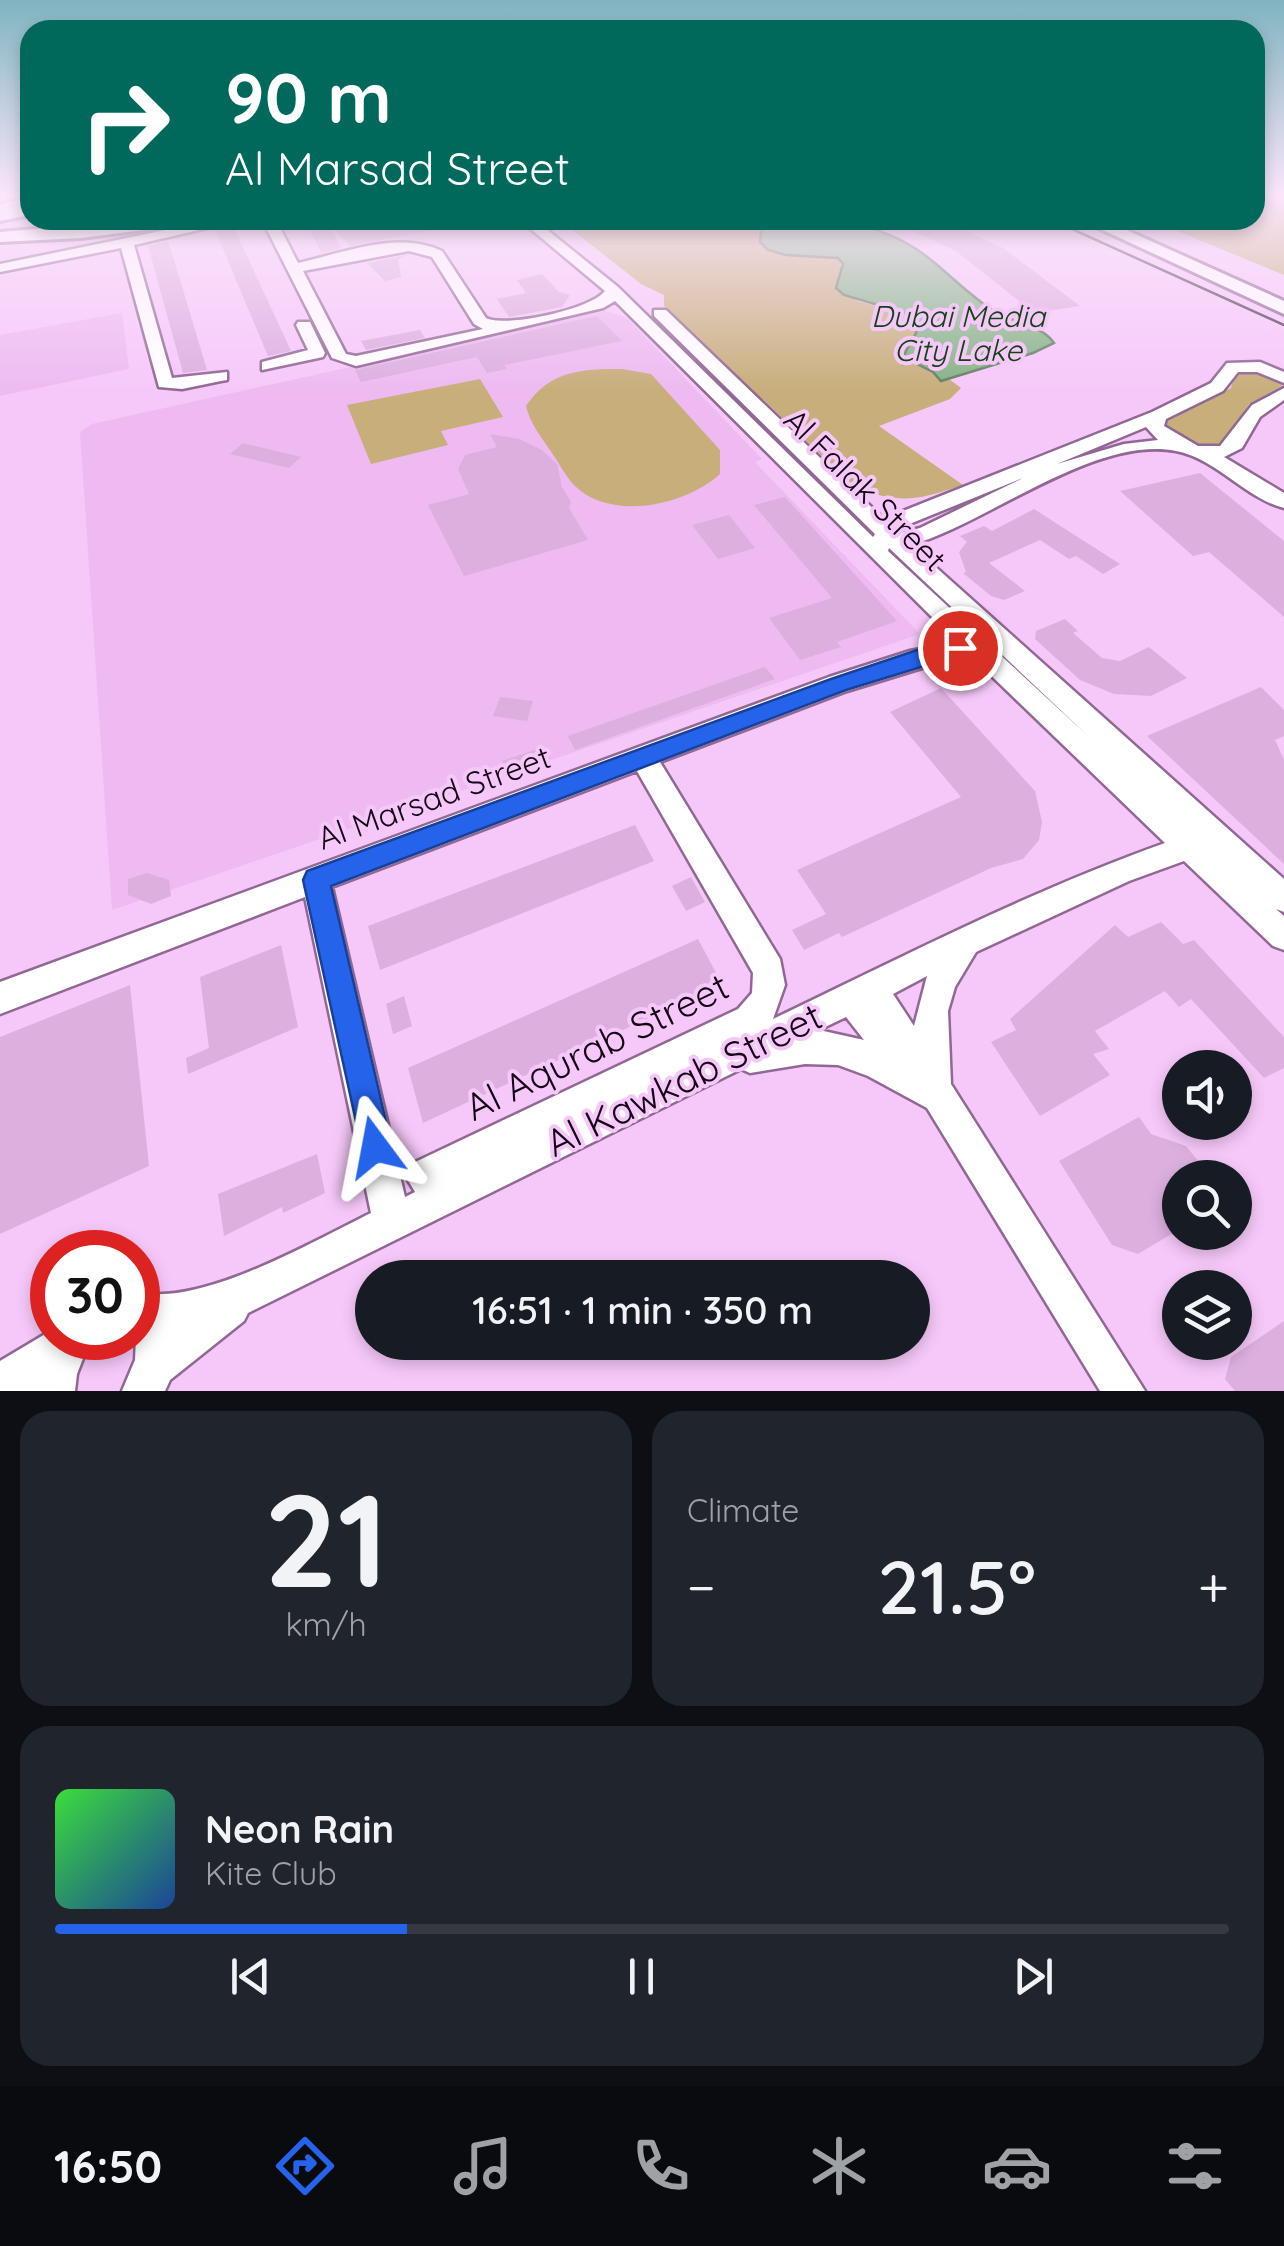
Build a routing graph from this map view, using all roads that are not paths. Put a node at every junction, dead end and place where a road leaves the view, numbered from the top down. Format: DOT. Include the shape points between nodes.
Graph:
graph roads {
  1 [pos="34,261"];
  2 [pos="131,261"];
  3 [pos="277,261"];
  4 [pos="348,261"];
  5 [pos="440,261"];
  6 [pos="577,261"];
  7 [pos="598,261"];
  8 [pos="1182,261"];
  9 [pos="1211,261"];
  10 [pos="1189,264"];
  11 [pos="0,268"];
  12 [pos="290,278"];
  13 [pos="612,290"];
  14 [pos="1284,292"];
  15 [pos="1284,307"];
  16 [pos="579,311"];
  17 [pos="636,313"];
  18 [pos="478,314"];
  19 [pos="532,323"];
  20 [pos="504,329"];
  21 [pos="1284,360"];
  22 [pos="268,366"];
  23 [pos="1260,367"];
  24 [pos="221,376"];
  25 [pos="1284,378"];
  26 [pos="1284,393"];
  27 [pos="1158,416"];
  28 [pos="1237,442"];
  29 [pos="1178,445"];
  30 [pos="1202,452"];
  31 [pos="1284,485"];
  32 [pos="842,488"];
  33 [pos="952,496"];
  34 [pos="1284,502"];
  35 [pos="950,520"];
  36 [pos="880,541"];
  37 [pos="943,588"];
  38 [pos="945,618"];
  39 [pos="981,652"];
  40 [pos="894,666"];
  41 [pos="643,757"];
  42 [pos="1180,839"];
  43 [pos="316,880"];
  44 [pos="1284,898"];
  45 [pos="1284,936"];
  46 [pos="966,941"];
  47 [pos="862,993"];
  48 [pos="0,998"];
  49 [pos="725,1059"];
  50 [pos="935,1095"];
  51 [pos="424,1177"];
  52 [pos="392,1223"];
  53 [pos="251,1292"];
  54 [pos="160,1312"];
  55 [pos="40,1360"];
  56 [pos="63,1360"];
  57 [pos="149,1378"];
  58 [pos="0,1385"];
  59 [pos="54,1391"];
  60 [pos="1124,1391"];
  1 -- 11 [label="street"];
  2 -- 24 [label="street" via="165,383"];
  3 -- 12 [label="street"];
  4 -- 12 [label="street"];
  5 -- 18 [label="street"];
  6 -- 13 [label="street, Al Falak Street"];
  7 -- 32 [label="street, Al Falak Street"];
  8 -- 10 [label="main road"];
  9 -- 14 [label="main road"];
  10 -- 15 [label="main road"];
  10 -- 15 [label="main road" via="1220,272"];
  12 -- 20 [label="street" via="336,354 356,361"];
  12 -- 22 [label="street" via="318,352"];
  13 -- 16 [label="street" via="602,304"];
  13 -- 17 [label="street, Al Falak Street"];
  16 -- 17 [label="street" via="608,307"];
  16 -- 19 [label="street"];
  17 -- 36 [label="street, Al Falak Street"];
  18 -- 19 [label="street" via="502,325"];
  18 -- 20 [label="street" via="485,326"];
  19 -- 20 [label="street"];
  21 -- 23 [label="street"];
  23 -- 25 [label="street"];
  23 -- 27 [label="street" via="1232,368 1217,387"];
  26 -- 28 [label="street" via="1250,417"];
  27 -- 29 [label="street" via="1155,427"];
  27 -- 33 [label="street"];
  28 -- 30 [label="street"];
  28 -- 31 [label="street"];
  29 -- 30 [label="street"];
  29 -- 35 [label="street" via="1101,456"];
  30 -- 34 [label="street"];
  32 -- 33 [label="street" via="894,506"];
  32 -- 36 [label="street, Al Falak Street"];
  33 -- 36 [label="street" via="899,521"];
  35 -- 36 [label="street" via="921,536"];
  35 -- 37 [label="street" via="936,552"];
  36 -- 37 [label="street, Al Falak Street"];
  36 -- 38 [label="street, Al Falak Street"];
  37 -- 44 [label="street, Al Falak Street"];
  38 -- 39 [label="street, Al Falak Street"];
  38 -- 40 [label="street, Al Marsad Street" via="935,642"];
  39 -- 40 [label="street, Al Marsad Street" via="953,648"];
  39 -- 42 [label="street, Al Falak Street"];
  40 -- 41 [label="street, Al Marsad Street"];
  41 -- 43 [label="street, Al Marsad Street"];
  41 -- 51 [label="street, Al Aqurab Street" via="769,970 764,1007 750,1021"];
  42 -- 45 [label="street, Al Falak Street"];
  42 -- 46 [label="street, Al Kawkab Street"];
  43 -- 48 [label="street, Al Marsad Street"];
  43 -- 52 [label="street"];
  46 -- 47 [label="street, Al Kawkab Street"];
  46 -- 50 [label="street" via="932,999"];
  47 -- 49 [label="street, Al Kawkab Street"];
  47 -- 50 [label="street" via="888,1047"];
  49 -- 50 [label="street" via="838,1048"];
  49 -- 52 [label="street, Al Kawkab Street"];
  50 -- 60 [label="street"];
  52 -- 53 [label="street, Al Kawkab Street"];
  53 -- 54 [label="street, Al Kawkab Street"];
  53 -- 57 [label="street, Al Kawkab Street"];
  55 -- 58 [label="street"];
  56 -- 59 [label="street"];
}
